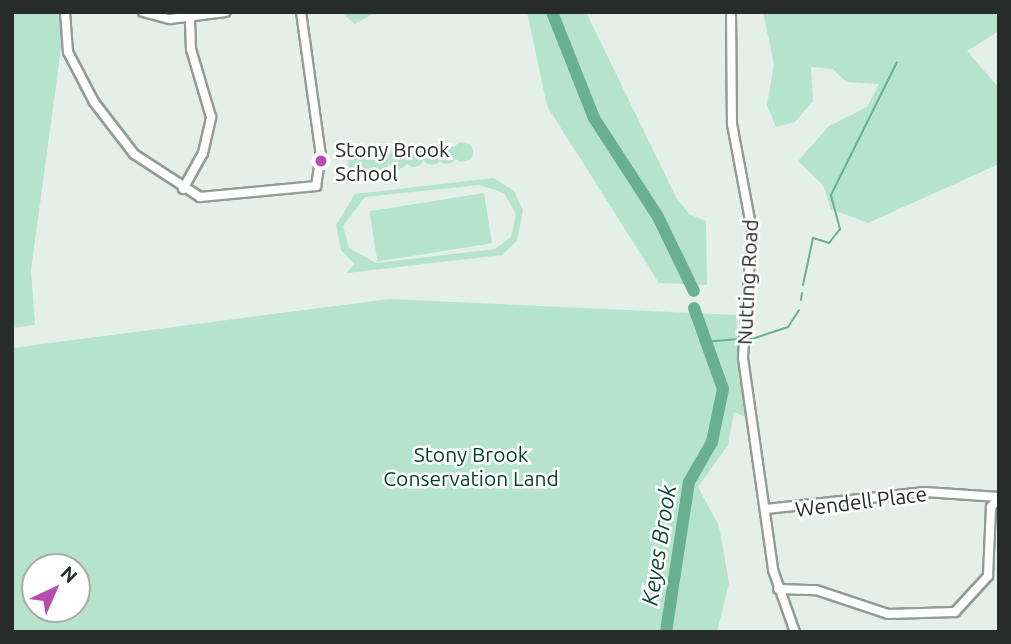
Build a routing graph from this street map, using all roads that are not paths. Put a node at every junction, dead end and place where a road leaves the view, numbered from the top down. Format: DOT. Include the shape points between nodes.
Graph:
graph roads {
  1 [pos="65,12"];
  2 [pos="143,12"];
  3 [pos="226,12"];
  4 [pos="301,12"];
  5 [pos="732,12"];
  6 [pos="190,19"];
  7 [pos="183,189"];
  8 [pos="999,498"];
  9 [pos="765,509"];
  10 [pos="778,589"];
  11 [pos="795,632"];
  1 -- 7 [label="street" via="68,52 83,86 134,154"];
  2 -- 6 [label="street"];
  3 -- 6 [label="street"];
  4 -- 7 [label="street" via="322,176 316,186 301,191 194,195"];
  5 -- 9 [label="street, Nutting Road" via="732,124 752,231 743,358"];
  6 -- 7 [label="street" via="191,49 211,117 203,153"];
  8 -- 9 [label="street, Wendell Place" via="925,492"];
  8 -- 10 [label="street" via="991,508 988,576 955,612 888,614 816,590"];
  9 -- 10 [label="street, Nutting Road"];
  10 -- 11 [label="street, Nutting Road"];
}
